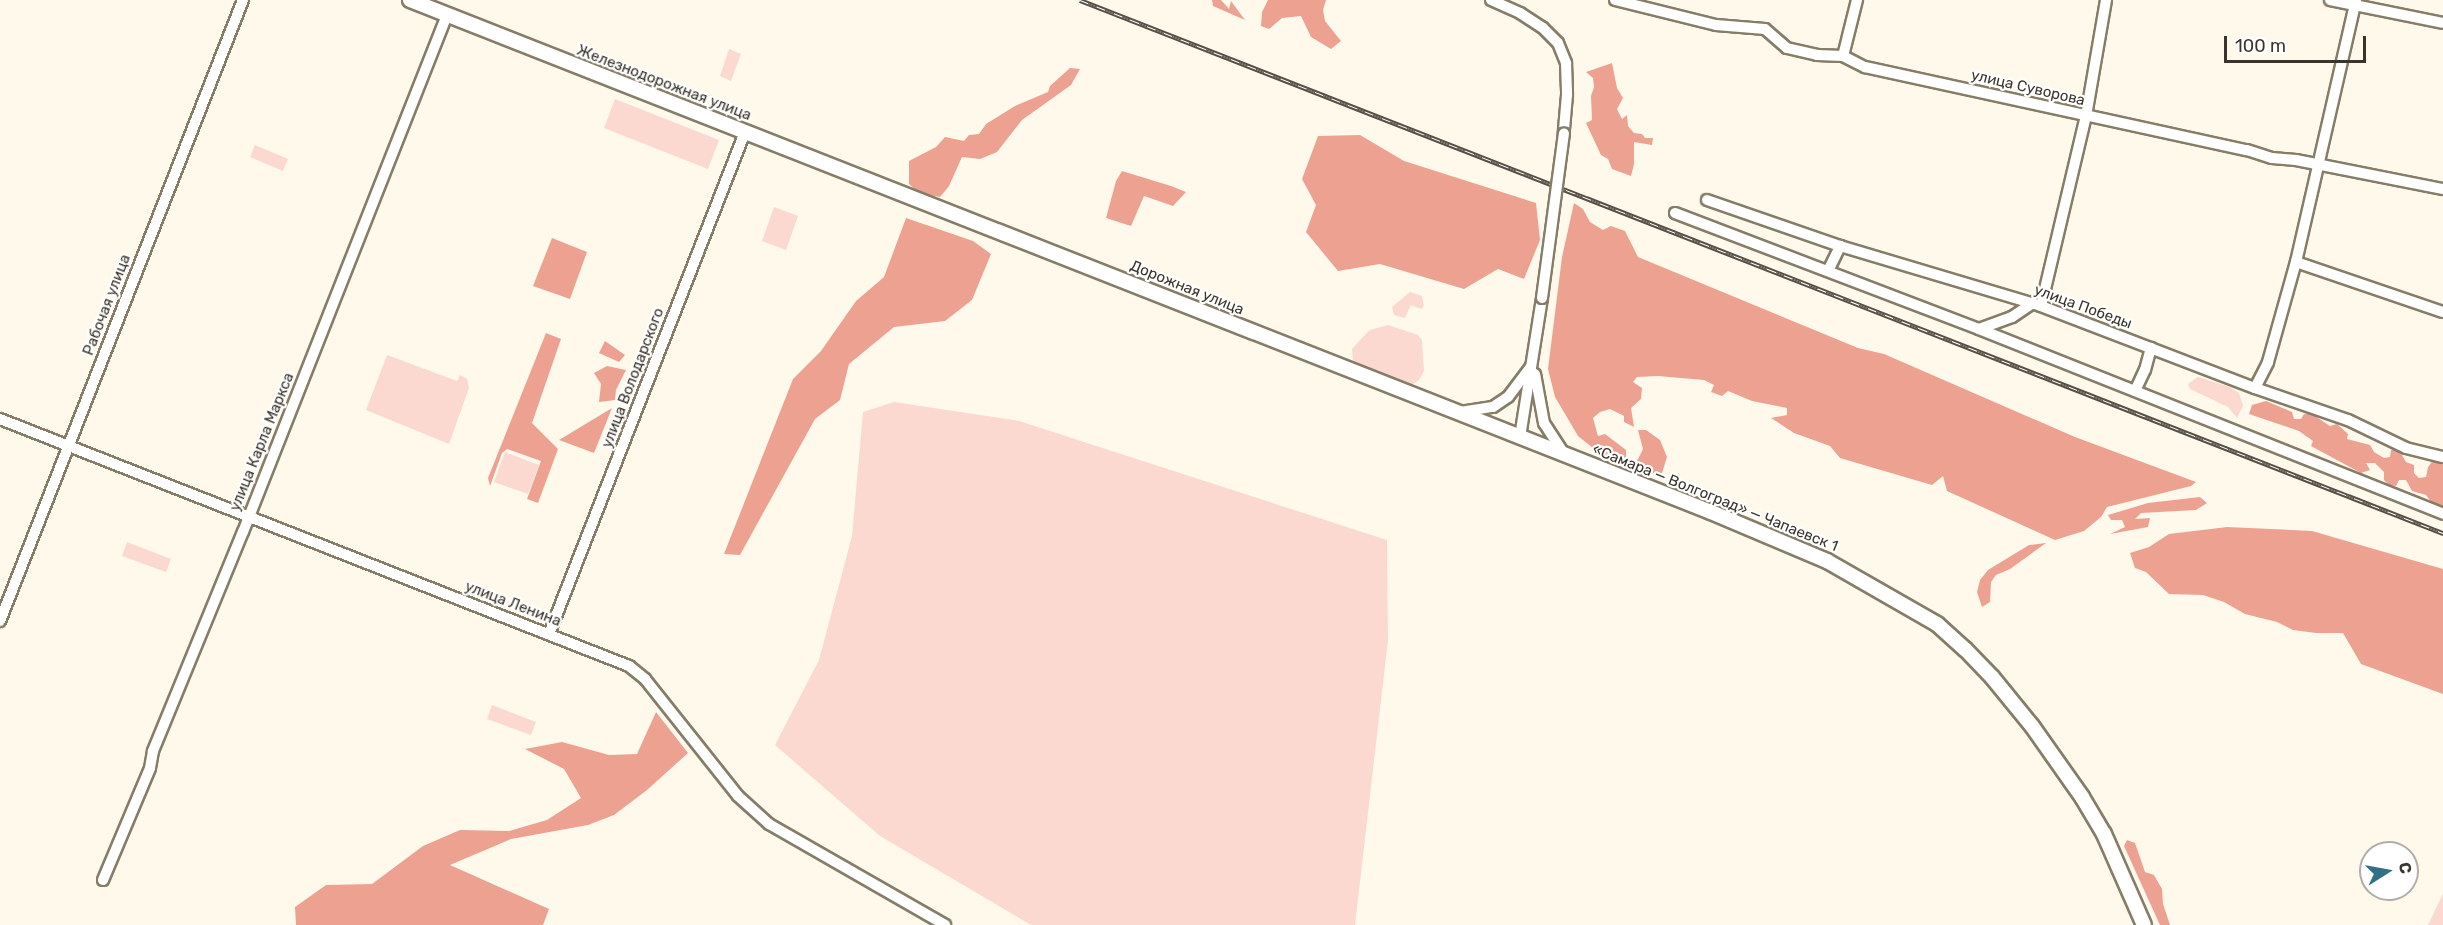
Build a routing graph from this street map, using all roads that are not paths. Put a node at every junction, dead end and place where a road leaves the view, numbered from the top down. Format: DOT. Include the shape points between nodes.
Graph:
graph roads {
  1 [pos="243,0"];
  2 [pos="410,0"];
  3 [pos="1491,0"];
  4 [pos="1615,0"];
  5 [pos="1857,0"];
  6 [pos="2106,0"];
  7 [pos="2330,0"];
  8 [pos="2355,2"];
  9 [pos="447,15"];
  10 [pos="2443,22"];
  11 [pos="1843,56"];
  12 [pos="2086,116"];
  13 [pos="745,132"];
  14 [pos="2320,164"];
  15 [pos="2443,189"];
  16 [pos="906,194"];
  17 [pos="1707,200"];
  18 [pos="1675,213"];
  19 [pos="1840,246"];
  20 [pos="2296,262"];
  21 [pos="1828,271"];
  22 [pos="2037,305"];
  23 [pos="2443,312"];
  24 [pos="1979,329"];
  25 [pos="2151,348"];
  26 [pos="1534,362"];
  27 [pos="2255,388"];
  28 [pos="2135,391"];
  29 [pos="1456,412"];
  30 [pos="0,419"];
  31 [pos="1520,437"];
  32 [pos="69,446"];
  33 [pos="1564,454"];
  34 [pos="2443,458"];
  35 [pos="2443,514"];
  36 [pos="249,517"];
  37 [pos="0,621"];
  38 [pos="549,634"];
  39 [pos="103,880"];
  40 [pos="945,925"];
  41 [pos="2144,925"];
  1 -- 32 [label="street, Рабочая улица"];
  2 -- 9 [label="main road, Железнодорожная улица"];
  3 -- 26 [label="street, bridge" via="1535,23 1558,43 1566,63 1564,133"];
  4 -- 11 [label="street, улица Суворова" via="1716,25 1765,29 1787,48"];
  5 -- 11 [label="street"];
  6 -- 12 [label="street"];
  7 -- 8 [label="street"];
  8 -- 10 [label="street"];
  8 -- 14 [label="street"];
  9 -- 13 [label="main road, Железнодорожная улица"];
  9 -- 36 [label="street, улица Карла Маркса"];
  11 -- 12 [label="street, улица Суворова" via="1865,67"];
  12 -- 14 [label="street, улица Суворова" via="2272,158"];
  12 -- 22 [label="street"];
  13 -- 16 [label="main road, Железнодорожная улица"];
  13 -- 38 [label="street, улица Володарского"];
  14 -- 15 [label="street, улица Суворова"];
  14 -- 20 [label="street"];
  16 -- 29 [label="main road, Дорожная улица"];
  17 -- 19 [label="street, улица Победы"];
  18 -- 21 [label="street"];
  19 -- 21 [label="street"];
  19 -- 22 [label="street, улица Победы"];
  20 -- 23 [label="street"];
  20 -- 27 [label="street" via="2268,362"];
  21 -- 24 [label="street"];
  22 -- 24 [label="street"];
  22 -- 25 [label="street, улица Победы"];
  24 -- 28 [label="street"];
  25 -- 27 [label="street, улица Победы"];
  25 -- 28 [label="street"];
  26 -- 29 [label="street" via="1508,397 1492,407"];
  26 -- 31 [label="street"];
  26 -- 33 [label="street" via="1544,423"];
  27 -- 34 [label="street, улица Победы" via="2348,420 2406,448"];
  28 -- 35 [label="street"];
  29 -- 31 [label="main road, Дорожная улица"];
  30 -- 32 [label="street, улица Ленина"];
  31 -- 33 [label="main road, «Самара — Волгоград» — Чапаевск 1"];
  32 -- 36 [label="street, улица Ленина"];
  32 -- 37 [label="street, Рабочая улица"];
  33 -- 41 [label="main road, «Самара — Волгоград» — Чапаевск 1" via="1810,553 1937,624 1992,678 2078,791 2104,834"];
  36 -- 38 [label="street, улица Ленина"];
  36 -- 39 [label="street, улица Карла Маркса"];
  38 -- 40 [label="street, улица Ленина" via="637,673 738,796 769,824"];
}
